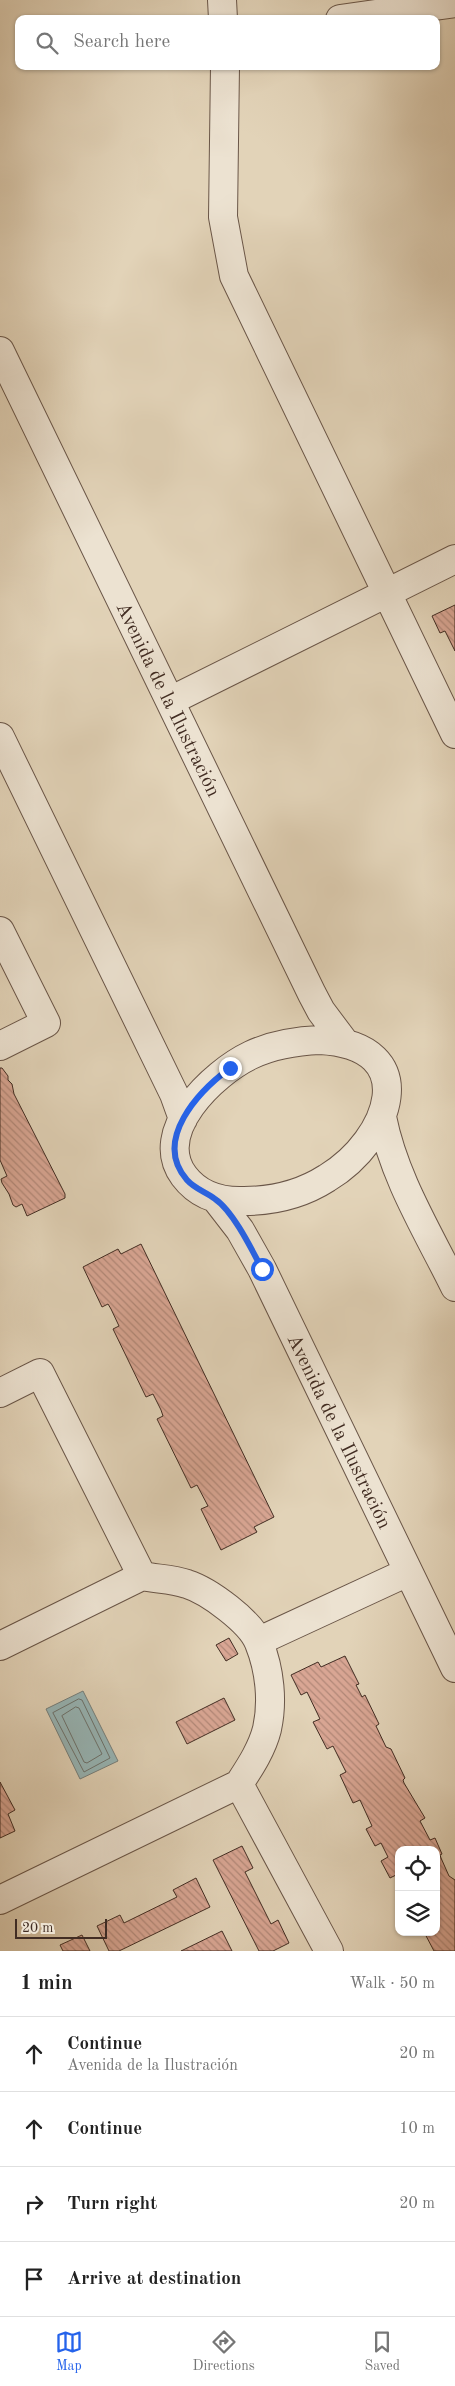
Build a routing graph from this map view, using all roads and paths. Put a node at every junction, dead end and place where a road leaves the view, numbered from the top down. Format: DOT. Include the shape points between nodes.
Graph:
graph roads {
  1 [pos="222,0"];
  2 [pos="455,3"];
  3 [pos="223,15"];
  4 [pos="369,15"];
  5 [pos="225,70"];
  6 [pos="0,351"];
  7 [pos="455,559"];
  8 [pos="386,594"];
  9 [pos="170,701"];
  10 [pos="455,734"];
  11 [pos="0,737"];
  12 [pos="8,776"];
  13 [pos="0,931"];
  14 [pos="345,1043"];
  15 [pos="0,1046"];
  16 [pos="382,1117"];
  17 [pos="183,1119"];
  18 [pos="216,1199"];
  19 [pos="455,1287"];
  20 [pos="0,1393"];
  21 [pos="408,1572"];
  22 [pos="142,1576"];
  23 [pos="259,1641"];
  24 [pos="0,1646"];
  25 [pos="455,1668"];
  26 [pos="239,1784"];
  27 [pos="0,1900"];
  28 [pos="329,1951"];
  1 -- 3 [label="street"];
  2 -- 4 [label="street"];
  5 -- 8 [label="street" via="223,217 234,276"];
  6 -- 9 [label="street, Avenida de la Ilustración"];
  7 -- 8 [label="street"];
  8 -- 9 [label="street"];
  8 -- 10 [label="street"];
  9 -- 14 [label="street, Avenida de la Ilustración" via="312,994"];
  11 -- 12 [label="street"];
  12 -- 17 [label="street" via="174,1094"];
  13 -- 15 [label="street" via="46,1023"];
  14 -- 16 [label="street" via="366,1053 384,1074 388,1093"];
  14 -- 17 [label="street" via="306,1040 249,1056 210,1084"];
  16 -- 18 [label="street" via="348,1163 313,1186 265,1200 236,1202"];
  16 -- 19 [label="street" via="400,1176"];
  17 -- 18 [label="street" via="178,1128 175,1152 181,1172 195,1188"];
  18 -- 21 [label="street, Avenida de la Ilustración" via="240,1230 262,1269"];
  20 -- 22 [label="street" via="40,1373"];
  21 -- 23 [label="street"];
  21 -- 25 [label="street, Avenida de la Ilustración"];
  22 -- 23 [label="street" via="187,1584 210,1594 236,1614"];
  22 -- 24 [label="street"];
  23 -- 26 [label="street" via="270,1700 266,1730 256,1756"];
  26 -- 27 [label="street"];
  26 -- 28 [label="street"];
}
